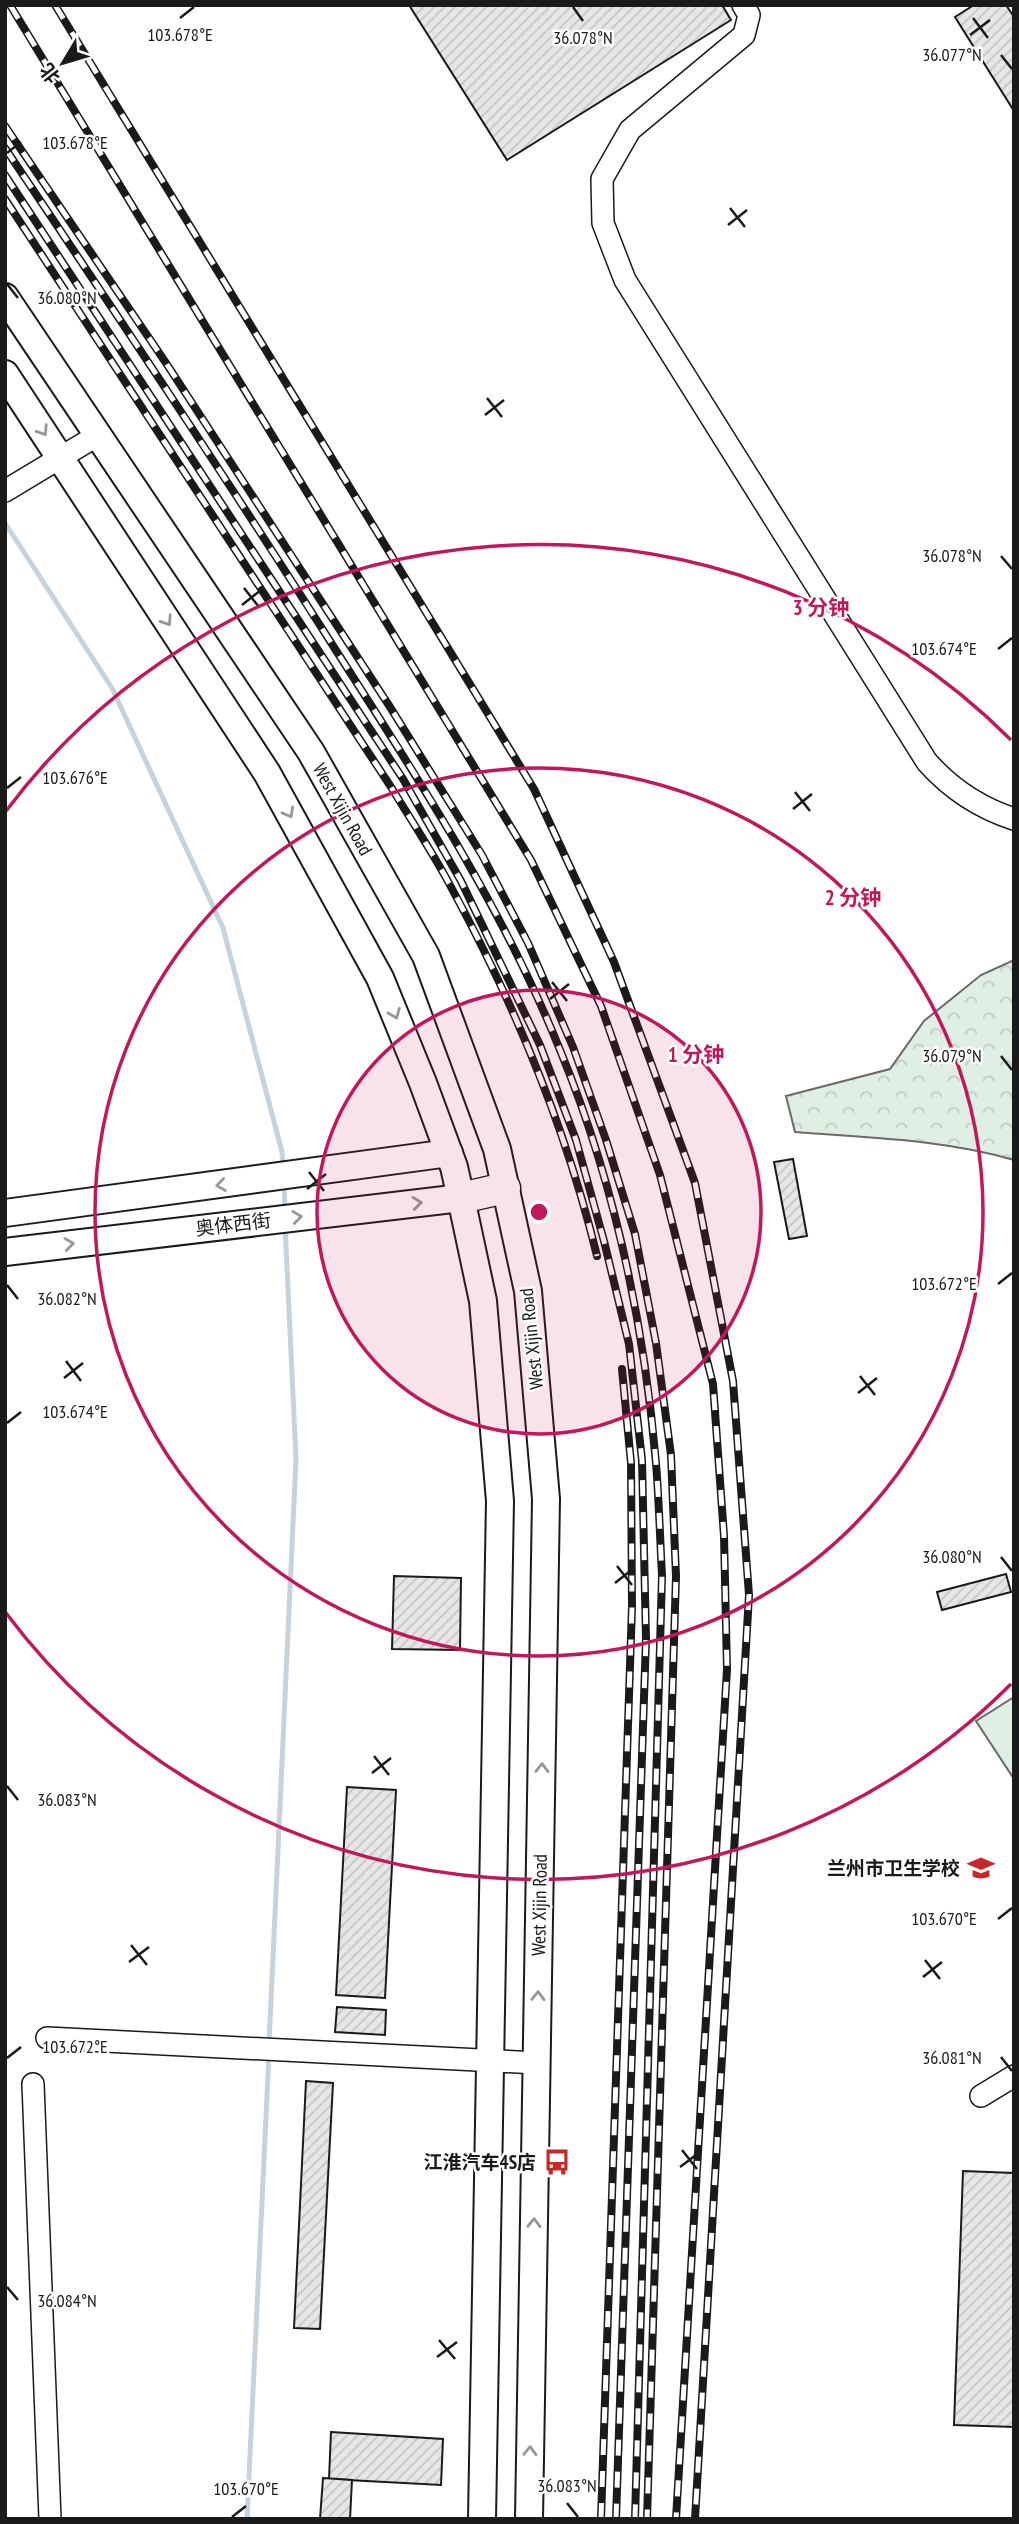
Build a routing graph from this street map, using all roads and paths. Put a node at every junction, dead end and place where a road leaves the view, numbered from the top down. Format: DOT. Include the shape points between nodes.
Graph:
graph roads {
  1 [pos="743,5"];
  2 [pos="5,297"];
  3 [pos="5,374"];
  4 [pos="98,435"];
  5 [pos="61,459"];
  6 [pos="5,491"];
  7 [pos="1014,819"];
  8 [pos="449,1153"];
  9 [pos="505,1188"];
  10 [pos="461,1198"];
  11 [pos="5,1213"];
  12 [pos="5,1252"];
  13 [pos="47,2038"];
  14 [pos="490,2061"];
  15 [pos="537,2063"];
  16 [pos="1014,2076"];
  17 [pos="33,2084"];
  18 [pos="981,2096"];
  19 [pos="50,2519"];
  20 [pos="482,2519"];
  21 [pos="529,2519"];
  1 -- 7 [label="street" via="749,15 744,35 630,130 602,179 603,223 625,280 927,762 945,783 991,811"];
  2 -- 4 [label="main road, West Xijin Road"];
  3 -- 5 [label="main road, one-way"];
  4 -- 5 [label="street"];
  4 -- 9 [label="main road, West Xijin Road" via="311,752 426,956 497,1149"];
  5 -- 6 [label="street"];
  5 -- 8 [label="main road, one-way" via="267,774 380,978"];
  8 -- 10 [label="main road"];
  8 -- 11 [label="main road, 奥体西街, one-way"];
  9 -- 10 [label="highway"];
  15 -- 9 [label="main road, West Xijin Road, one-way" via="546,1499 528,1291"];
  12 -- 10 [label="main road, 奥体西街, one-way"];
  10 -- 14 [label="main road" via="483,1301 500,1502"];
  13 -- 14 [label="street"];
  14 -- 15 [label="street"];
  14 -- 20 [label="main road"];
  21 -- 15 [label="main road, West Xijin Road, one-way"];
  16 -- 18 [label="street"];
  17 -- 19 [label="street"];
}
